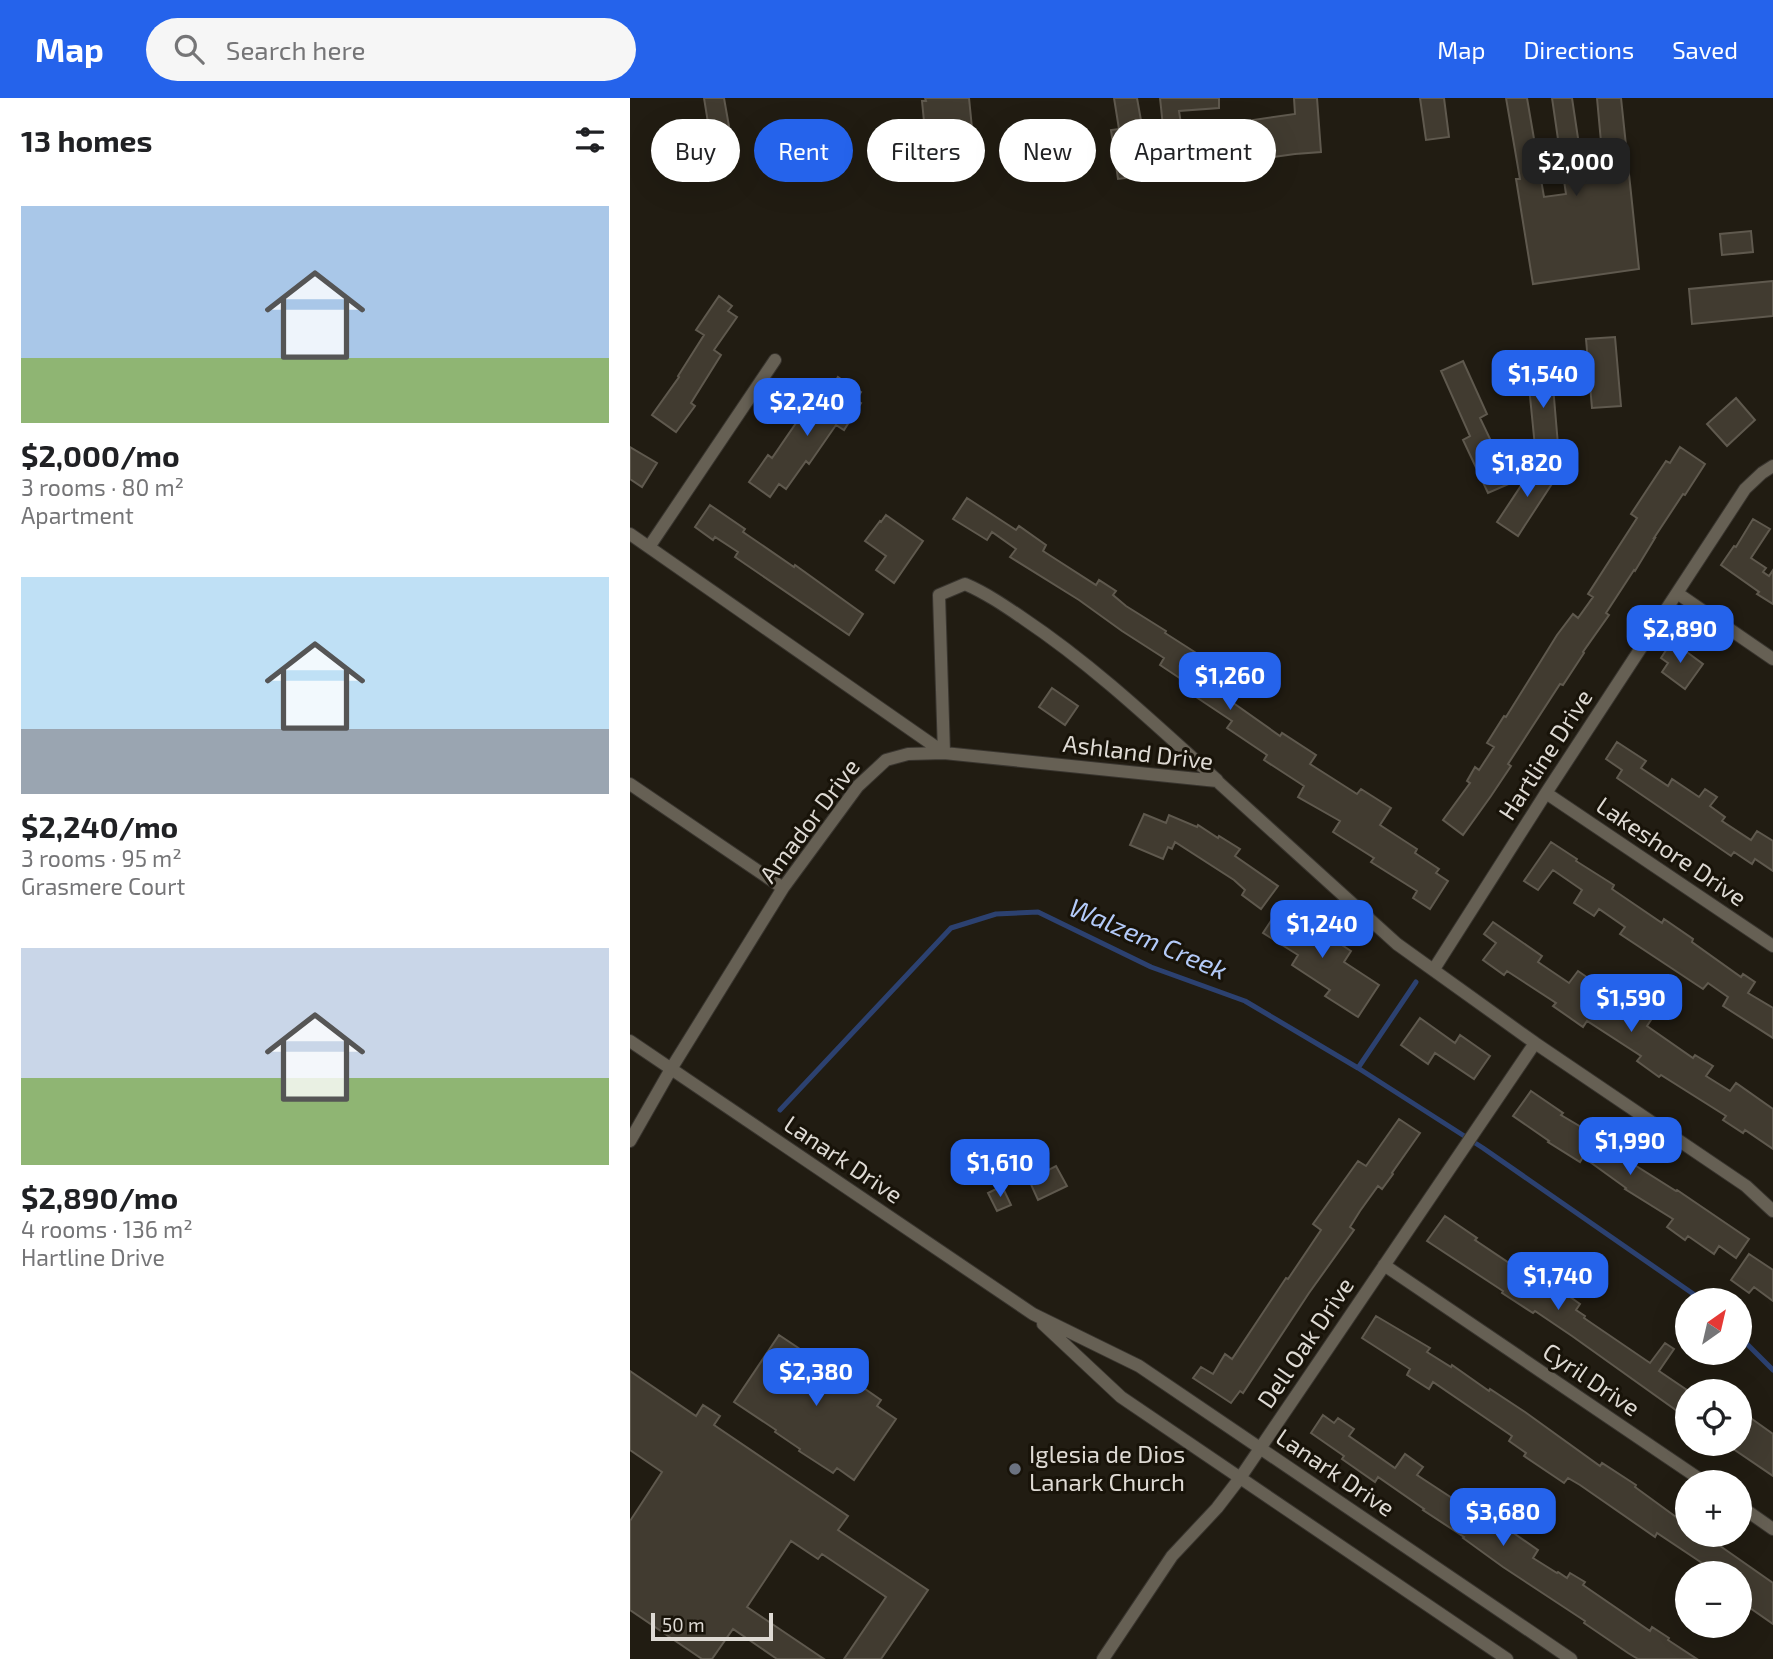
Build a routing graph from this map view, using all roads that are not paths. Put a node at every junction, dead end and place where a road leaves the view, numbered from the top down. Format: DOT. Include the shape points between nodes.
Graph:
graph roads {
  1 [pos="775,360"];
  2 [pos="1773,466"];
  3 [pos="630,534"];
  4 [pos="649,547"];
  5 [pos="1677,593"];
  6 [pos="1773,659"];
  7 [pos="943,752"];
  8 [pos="1217,780"];
  9 [pos="630,784"];
  10 [pos="1546,793"];
  11 [pos="783,888"];
  12 [pos="1773,946"];
  13 [pos="1434,969"];
  14 [pos="630,1041"];
  15 [pos="1535,1043"];
  16 [pos="671,1069"];
  17 [pos="630,1141"];
  18 [pos="1773,1211"];
  19 [pos="1384,1265"];
  20 [pos="1033,1314"];
  21 [pos="1260,1448"];
  22 [pos="1686,1470"];
  23 [pos="1240,1478"];
  24 [pos="1752,1514"];
  25 [pos="1773,1529"];
  26 [pos="1109,1657"];
  27 [pos="1507,1659"];
  28 [pos="1571,1659"];
  1 -- 4 [label="street"];
  2 -- 5 [label="street, Hartline Drive" via="1745,489"];
  3 -- 4 [label="street, Ashland Drive"];
  4 -- 7 [label="street, Ashland Drive"];
  5 -- 6 [label="street"];
  5 -- 10 [label="street, Hartline Drive"];
  7 -- 8 [label="street, Ashland Drive"];
  7 -- 8 [label="street" via="939,595 965,584 1044,632 1112,685"];
  7 -- 11 [label="street, Amador Drive" via="886,760 858,786"];
  8 -- 13 [label="street, Ashland Drive" via="1397,944"];
  9 -- 11 [label="street"];
  10 -- 12 [label="street, Lakeshore Drive"];
  10 -- 13 [label="street, Hartline Drive"];
  11 -- 16 [label="street, Amador Drive"];
  13 -- 15 [label="street, Ashland Drive"];
  14 -- 16 [label="street, Lanark Drive"];
  15 -- 18 [label="street, Ashland Drive" via="1724,1170"];
  15 -- 19 [label="street, Dell Oak Drive"];
  16 -- 17 [label="street, Amador Drive"];
  16 -- 20 [label="street, Lanark Drive"];
  19 -- 21 [label="street, Dell Oak Drive"];
  19 -- 22 [label="street, Cyril Drive"];
  20 -- 21 [label="street, Lanark Drive" via="1139,1366"];
  20 -- 23 [label="street, Lanark Drive" via="1122,1397"];
  21 -- 23 [label="street, Dell Oak Drive"];
  21 -- 28 [label="street, Lanark Drive"];
  23 -- 26 [label="street, Dell Oak Drive" via="1172,1556"];
  23 -- 27 [label="street, Lanark Drive"];
  24 -- 25 [label="street"];
}
